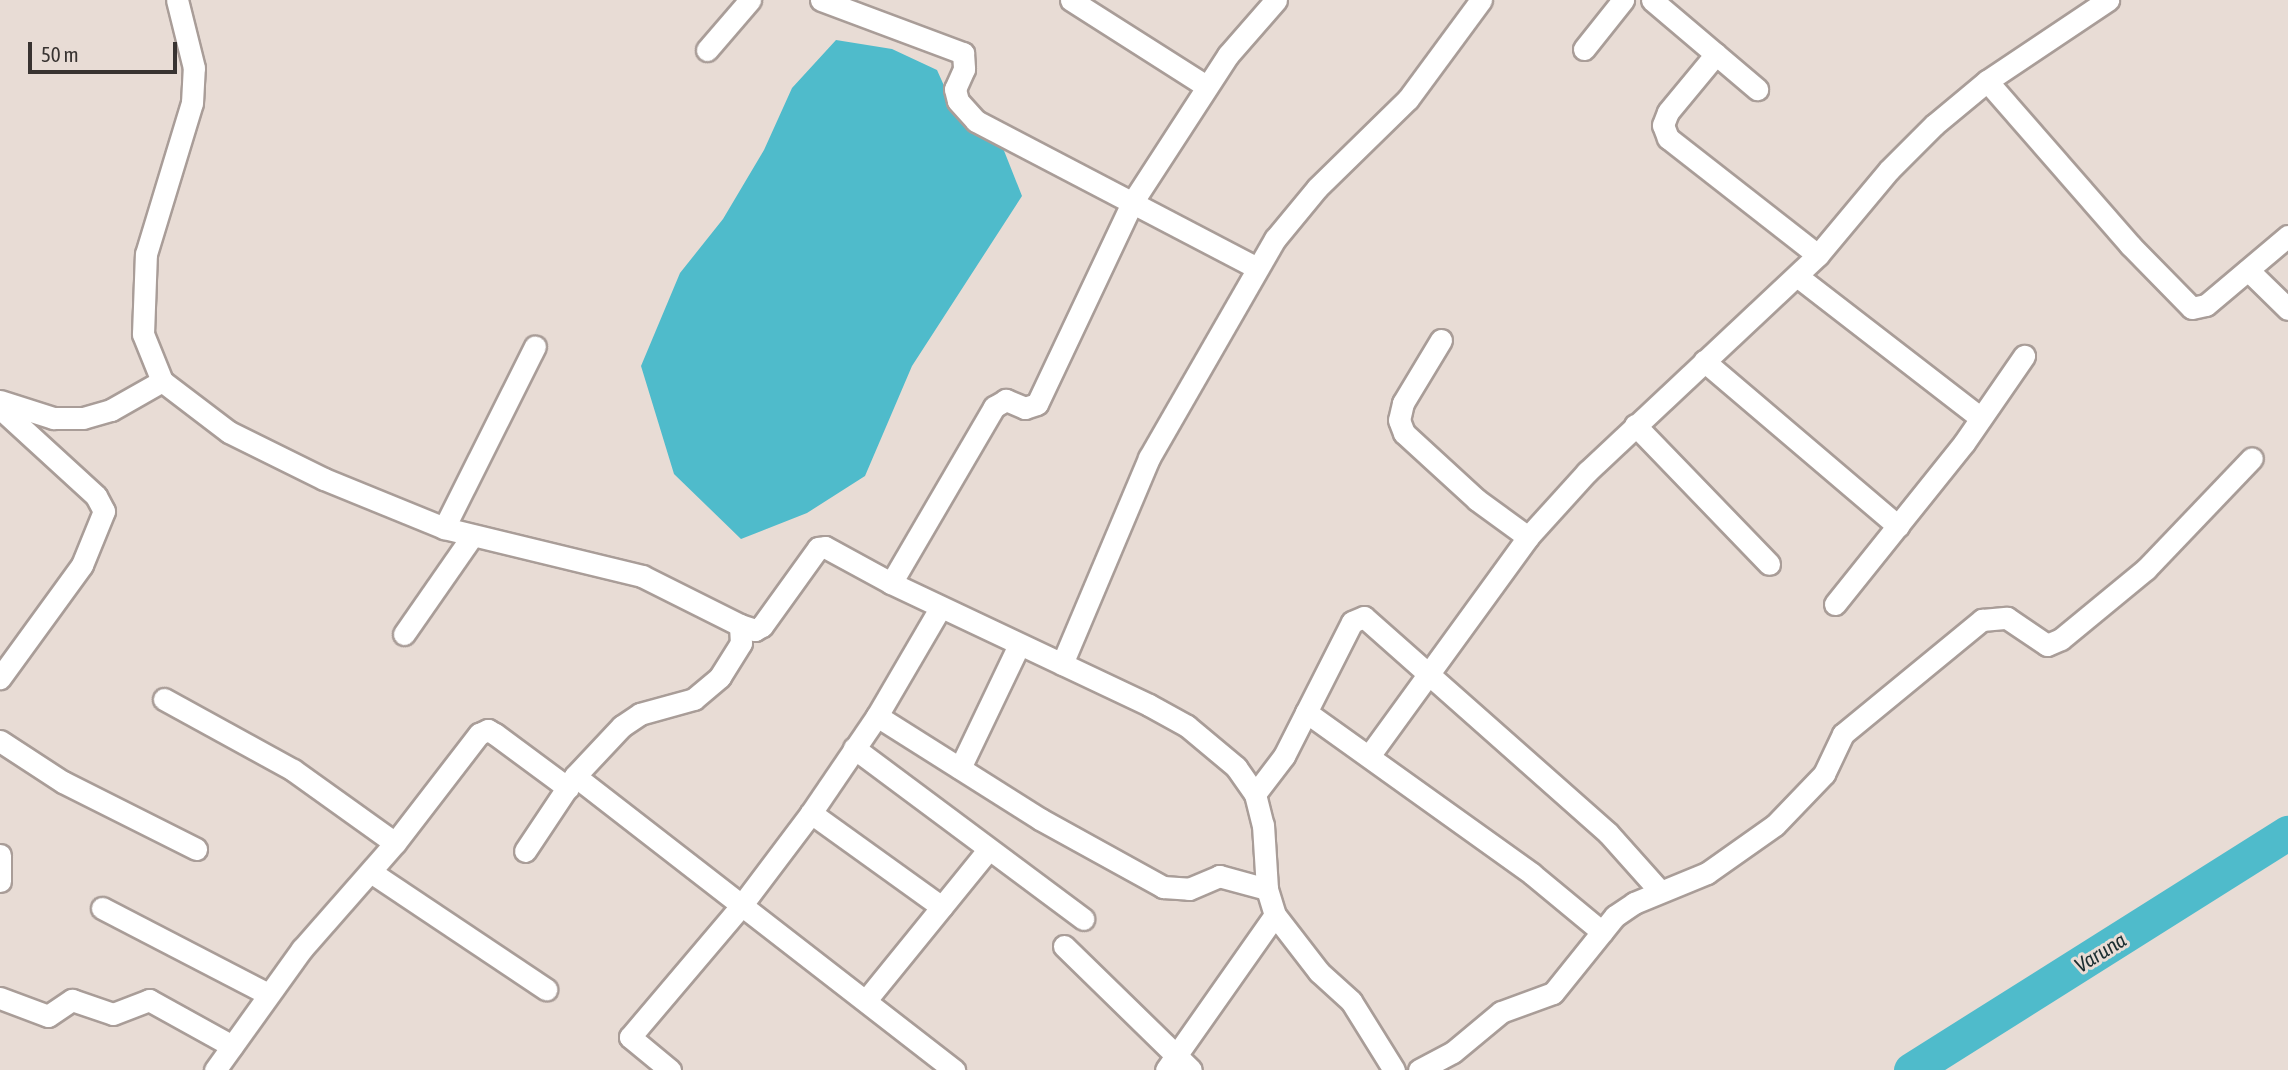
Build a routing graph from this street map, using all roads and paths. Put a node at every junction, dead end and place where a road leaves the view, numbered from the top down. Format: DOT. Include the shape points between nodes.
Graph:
graph roads {
  1 [pos="177,0"];
  2 [pos="750,0"];
  3 [pos="821,0"];
  4 [pos="1071,0"];
  5 [pos="1276,0"];
  6 [pos="1481,0"];
  7 [pos="1623,0"];
  8 [pos="1651,0"];
  9 [pos="2108,0"];
  10 [pos="1584,49"];
  11 [pos="707,50"];
  12 [pos="1716,54"];
  13 [pos="1987,81"];
  14 [pos="1206,86"];
  15 [pos="1757,89"];
  16 [pos="1132,203"];
  17 [pos="2288,236"];
  18 [pos="1818,255"];
  19 [pos="1257,268"];
  20 [pos="2248,270"];
  21 [pos="1797,275"];
  22 [pos="2288,309"];
  23 [pos="1441,340"];
  24 [pos="535,346"];
  25 [pos="2024,356"];
  26 [pos="1704,361"];
  27 [pos="162,382"];
  28 [pos="0,408"];
  29 [pos="1981,418"];
  30 [pos="1635,425"];
  31 [pos="2252,458"];
  32 [pos="1898,526"];
  33 [pos="444,528"];
  34 [pos="472,537"];
  35 [pos="1528,537"];
  36 [pos="1769,564"];
  37 [pos="891,583"];
  38 [pos="1835,604"];
  39 [pos="940,608"];
  40 [pos="740,625"];
  41 [pos="404,634"];
  42 [pos="1019,645"];
  43 [pos="1062,664"];
  44 [pos="1430,673"];
  45 [pos="0,678"];
  46 [pos="164,699"];
  47 [pos="1306,712"];
  48 [pos="877,716"];
  49 [pos="0,741"];
  50 [pos="854,748"];
  51 [pos="1369,756"];
  52 [pos="960,768"];
  53 [pos="572,782"];
  54 [pos="1255,794"];
  55 [pos="811,813"];
  56 [pos="395,842"];
  57 [pos="196,849"];
  58 [pos="989,849"];
  59 [pos="525,851"];
  60 [pos="0,855"];
  61 [pos="371,872"];
  62 [pos="0,881"];
  63 [pos="1267,889"];
  64 [pos="1659,890"];
  65 [pos="741,906"];
  66 [pos="942,907"];
  67 [pos="102,908"];
  68 [pos="1275,915"];
  69 [pos="1083,919"];
  70 [pos="1602,932"];
  71 [pos="1064,946"];
  72 [pos="547,989"];
  73 [pos="268,994"];
  74 [pos="0,998"];
  75 [pos="867,999"];
  76 [pos="232,1046"];
  77 [pos="1178,1065"];
  78 [pos="215,1070"];
  79 [pos="670,1070"];
  80 [pos="954,1070"];
  81 [pos="1394,1070"];
  82 [pos="1419,1070"];
  1 -- 27 [label="street" via="194,68 192,103 146,254 143,334"];
  2 -- 11 [label="street"];
  3 -- 16 [label="street" via="963,53 964,69 955,89 958,101 976,121"];
  4 -- 14 [label="street"];
  5 -- 14 [label="street"];
  6 -- 19 [label="street" via="1408,99 1317,188"];
  7 -- 10 [label="street"];
  8 -- 12 [label="street"];
  9 -- 13 [label="street"];
  12 -- 15 [label="street"];
  12 -- 18 [label="street" via="1668,111 1663,125 1668,138"];
  13 -- 18 [label="street" via="1889,170"];
  13 -- 20 [label="street" via="2184,303 2199,309"];
  14 -- 16 [label="street"];
  16 -- 19 [label="street"];
  16 -- 37 [label="street" via="1037,404 1025,408 1006,400 994,407"];
  17 -- 20 [label="street"];
  18 -- 21 [label="street"];
  19 -- 43 [label="street" via="1149,457"];
  20 -- 22 [label="street"];
  21 -- 26 [label="street"];
  21 -- 29 [label="street"];
  23 -- 35 [label="street" via="1403,403 1399,420 1404,433 1477,500"];
  24 -- 33 [label="street"];
  25 -- 29 [label="street"];
  26 -- 30 [label="street"];
  26 -- 32 [label="street"];
  27 -- 28 [label="street" via="111,410 83,418 53,418"];
  27 -- 33 [label="street" via="229,432 324,479"];
  28 -- 45 [label="street" via="96,496 104,511 82,565"];
  29 -- 32 [label="street"];
  30 -- 35 [label="street"];
  30 -- 36 [label="street"];
  31 -- 64 [label="street" via="2146,569 2062,639 2046,645 2007,618 1982,620 1843,734 1824,774 1775,825 1707,873"];
  32 -- 38 [label="street"];
  33 -- 34 [label="street"];
  34 -- 40 [label="street" via="642,576"];
  34 -- 41 [label="street"];
  35 -- 44 [label="street"];
  37 -- 39 [label="street"];
  37 -- 40 [label="street" via="825,547 818,548 762,626 755,630"];
  39 -- 42 [label="street"];
  39 -- 48 [label="street"];
  40 -- 53 [label="street" via="741,643 708,690 673,707 640,714 622,726"];
  42 -- 43 [label="street"];
  42 -- 52 [label="street"];
  43 -- 54 [label="street" via="1187,726 1236,766"];
  44 -- 47 [label="street" via="1374,623 1358,617"];
  44 -- 51 [label="street"];
  44 -- 64 [label="street" via="1608,833"];
  46 -- 56 [label="street" via="293,770"];
  47 -- 51 [label="street"];
  47 -- 54 [label="street" via="1284,756"];
  48 -- 50 [label="street"];
  48 -- 52 [label="street"];
  49 -- 57 [label="street" via="63,782"];
  50 -- 55 [label="street"];
  50 -- 58 [label="street"];
  51 -- 70 [label="street" via="1554,891"];
  52 -- 63 [label="street" via="1163,887 1189,889 1219,876"];
  53 -- 56 [label="street" via="488,730 479,734"];
  53 -- 59 [label="street"];
  53 -- 65 [label="street"];
  54 -- 63 [label="street" via="1263,825"];
  55 -- 65 [label="street"];
  55 -- 66 [label="street"];
  56 -- 61 [label="street"];
  58 -- 66 [label="street"];
  58 -- 69 [label="street"];
  60 -- 62 [label="street"];
  61 -- 72 [label="street"];
  61 -- 73 [label="street"];
  63 -- 68 [label="street"];
  64 -- 70 [label="street" via="1624,909"];
  65 -- 75 [label="street"];
  65 -- 79 [label="street" via="630,1037"];
  66 -- 75 [label="street"];
  67 -- 73 [label="street"];
  68 -- 77 [label="street"];
  68 -- 81 [label="street" via="1319,972 1351,1001"];
  70 -- 82 [label="street" via="1553,993 1501,1012 1453,1052"];
  71 -- 77 [label="street"];
  73 -- 76 [label="street"];
  74 -- 76 [label="street" via="48,1016 72,1000 113,1014 149,1000"];
  75 -- 80 [label="street"];
  76 -- 78 [label="street"];
}
